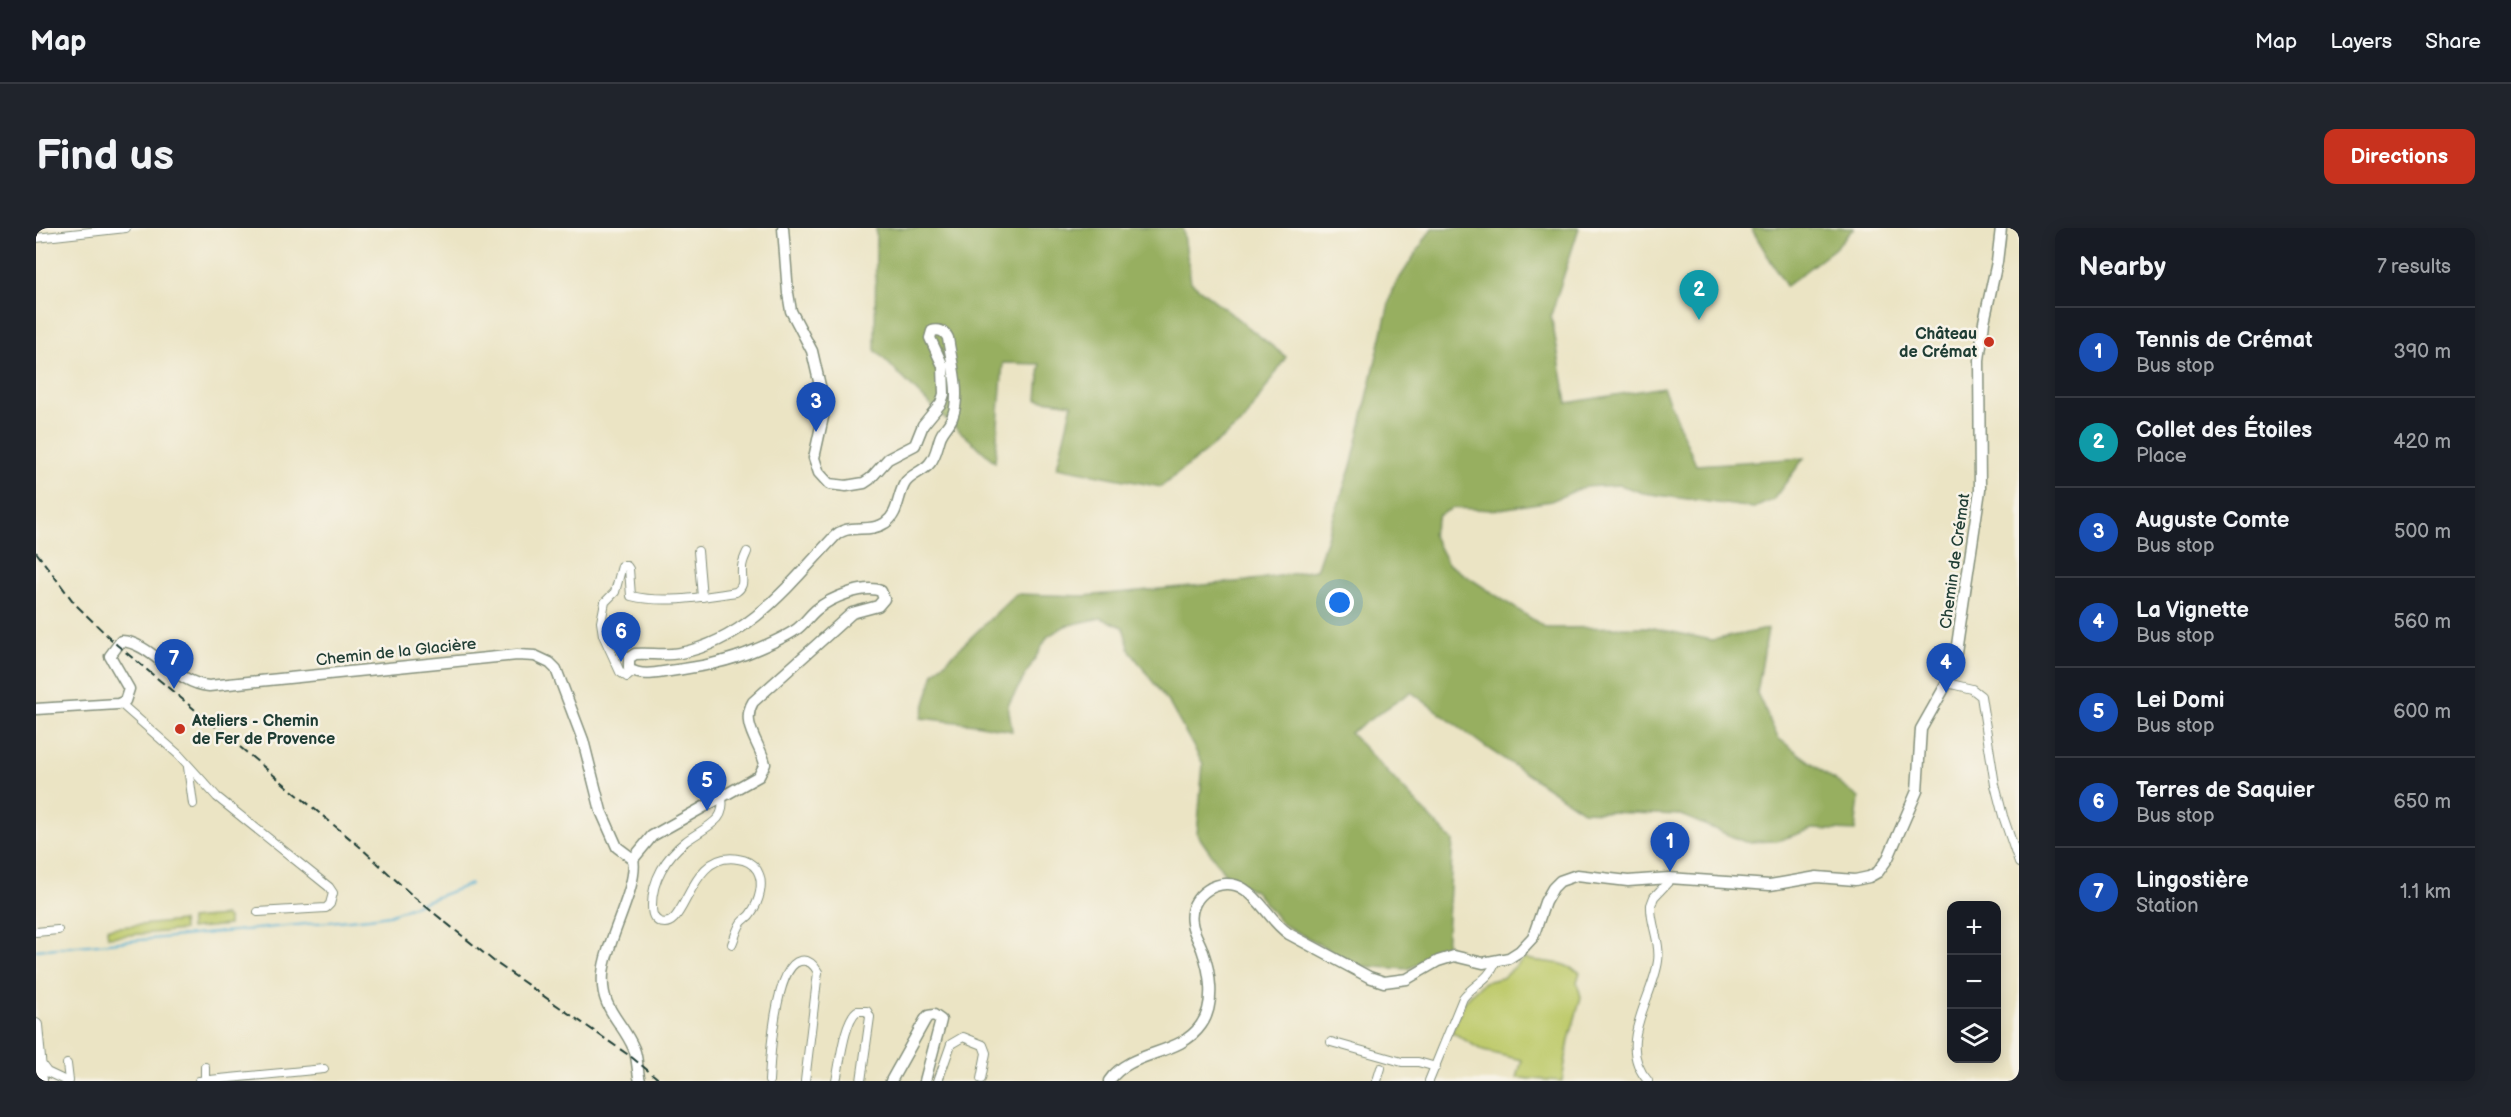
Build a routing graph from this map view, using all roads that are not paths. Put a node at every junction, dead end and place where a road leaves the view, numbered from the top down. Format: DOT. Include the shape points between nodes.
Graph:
graph roads {
  1 [pos="126,228"];
  2 [pos="783,228"];
  3 [pos="2001,228"];
  4 [pos="36,238"];
  5 [pos="698,551"];
  6 [pos="747,552"];
  7 [pos="702,597"];
  8 [pos="633,672"];
  9 [pos="1947,684"];
  10 [pos="120,703"];
  11 [pos="38,708"];
  12 [pos="187,765"];
  13 [pos="722,796"];
  14 [pos="193,804"];
  15 [pos="632,856"];
  16 [pos="2019,863"];
  17 [pos="1672,878"];
  18 [pos="258,912"];
  19 [pos="58,930"];
  20 [pos="36,932"];
  21 [pos="732,944"];
  22 [pos="1495,963"];
  23 [pos="36,1025"];
  24 [pos="1331,1042"];
  25 [pos="40,1061"];
  26 [pos="67,1064"];
  27 [pos="205,1067"];
  28 [pos="1436,1067"];
  29 [pos="1381,1068"];
  30 [pos="324,1069"];
  31 [pos="981,1079"];
  32 [pos="205,1080"];
  33 [pos="41,1081"];
  34 [pos="68,1081"];
  35 [pos="199,1081"];
  36 [pos="639,1081"];
  37 [pos="769,1081"];
  38 [pos="805,1081"];
  39 [pos="836,1081"];
  40 [pos="861,1081"];
  41 [pos="891,1081"];
  42 [pos="925,1081"];
  43 [pos="938,1081"];
  44 [pos="1109,1081"];
  45 [pos="1377,1081"];
  46 [pos="1429,1081"];
  47 [pos="1648,1081"];
  1 -- 4 [label="street"];
  2 -- 8 [label="street" via="791,312 812,351 822,390 823,417 814,458 823,479 836,486 864,483 888,459 915,445 944,394 943,366 930,338 936,330 948,338 955,387 953,416 931,462 907,480 892,518 873,528 840,531 759,615 693,650 667,655 635,654 627,664"];
  3 -- 9 [label="street, Chemin de Crémat" via="1979,360 1980,490 1959,636"];
  5 -- 7 [label="street"];
  6 -- 7 [label="street" via="740,590"];
  7 -- 8 [label="street" via="634,597 630,593 629,569 622,566 615,592 605,602 603,634 620,672 627,677"];
  8 -- 13 [label="street" via="653,674 719,662 786,636 819,607 852,592 867,588 881,591 881,604 852,614 753,702 749,723 765,761 764,768 753,780"];
  9 -- 16 [label="street" via="1972,689 1981,696 1995,785"];
  9 -- 17 [label="street, Chemin de Crémat" via="1921,729 1917,791 1878,872 1855,880 1817,877 1770,885"];
  10 -- 11 [label="street"];
  10 -- 12 [label="street"];
  10 -- 15 [label="street, Chemin de la Glacière" via="127,699 129,689 110,656 121,641 138,647 191,683 209,686 535,656 550,663 561,679 583,740 599,805 614,842"];
  12 -- 14 [label="street"];
  12 -- 18 [label="street" via="217,797 333,893 326,908"];
  13 -- 15 [label="street" via="652,836"];
  13 -- 21 [label="street" via="723,806 717,819 683,843 663,866 652,896 652,910 658,921 672,921 705,868 718,860 743,860 759,873 760,890 751,914 742,921"];
  15 -- 36 [label="street" via="632,880 604,967 603,983 610,1012 634,1049"];
  17 -- 22 [label="street, Chemin de Crémat" via="1628,881 1588,875 1560,881 1548,894 1538,928 1527,945"];
  17 -- 47 [label="street" via="1651,905 1659,958 1635,1040 1640,1070"];
  19 -- 20 [label="street"];
  22 -- 28 [label="street" via="1463,998"];
  22 -- 44 [label="street" via="1454,956 1407,979 1377,981 1283,930 1245,889 1236,884 1217,884 1201,895 1193,911 1192,923 1209,980 1209,1002 1202,1024 1179,1044 1125,1065"];
  23 -- 25 [label="main road"];
  24 -- 28 [label="street" via="1402,1062"];
  25 -- 33 [label="main road"];
  25 -- 34 [label="street" via="47,1072"];
  26 -- 34 [label="street"];
  27 -- 32 [label="street"];
  28 -- 46 [label="street"];
  29 -- 45 [label="street"];
  30 -- 32 [label="street"];
  31 -- 43 [label="street" via="986,1050 981,1043 963,1037 951,1044"];
  32 -- 35 [label="street"];
  37 -- 38 [label="street" via="777,1003 790,968 796,961 806,960 818,972"];
  39 -- 40 [label="street" via="852,1014 867,1011 870,1017"];
  41 -- 42 [label="street" via="925,1020 934,1015 940,1024"];
}
